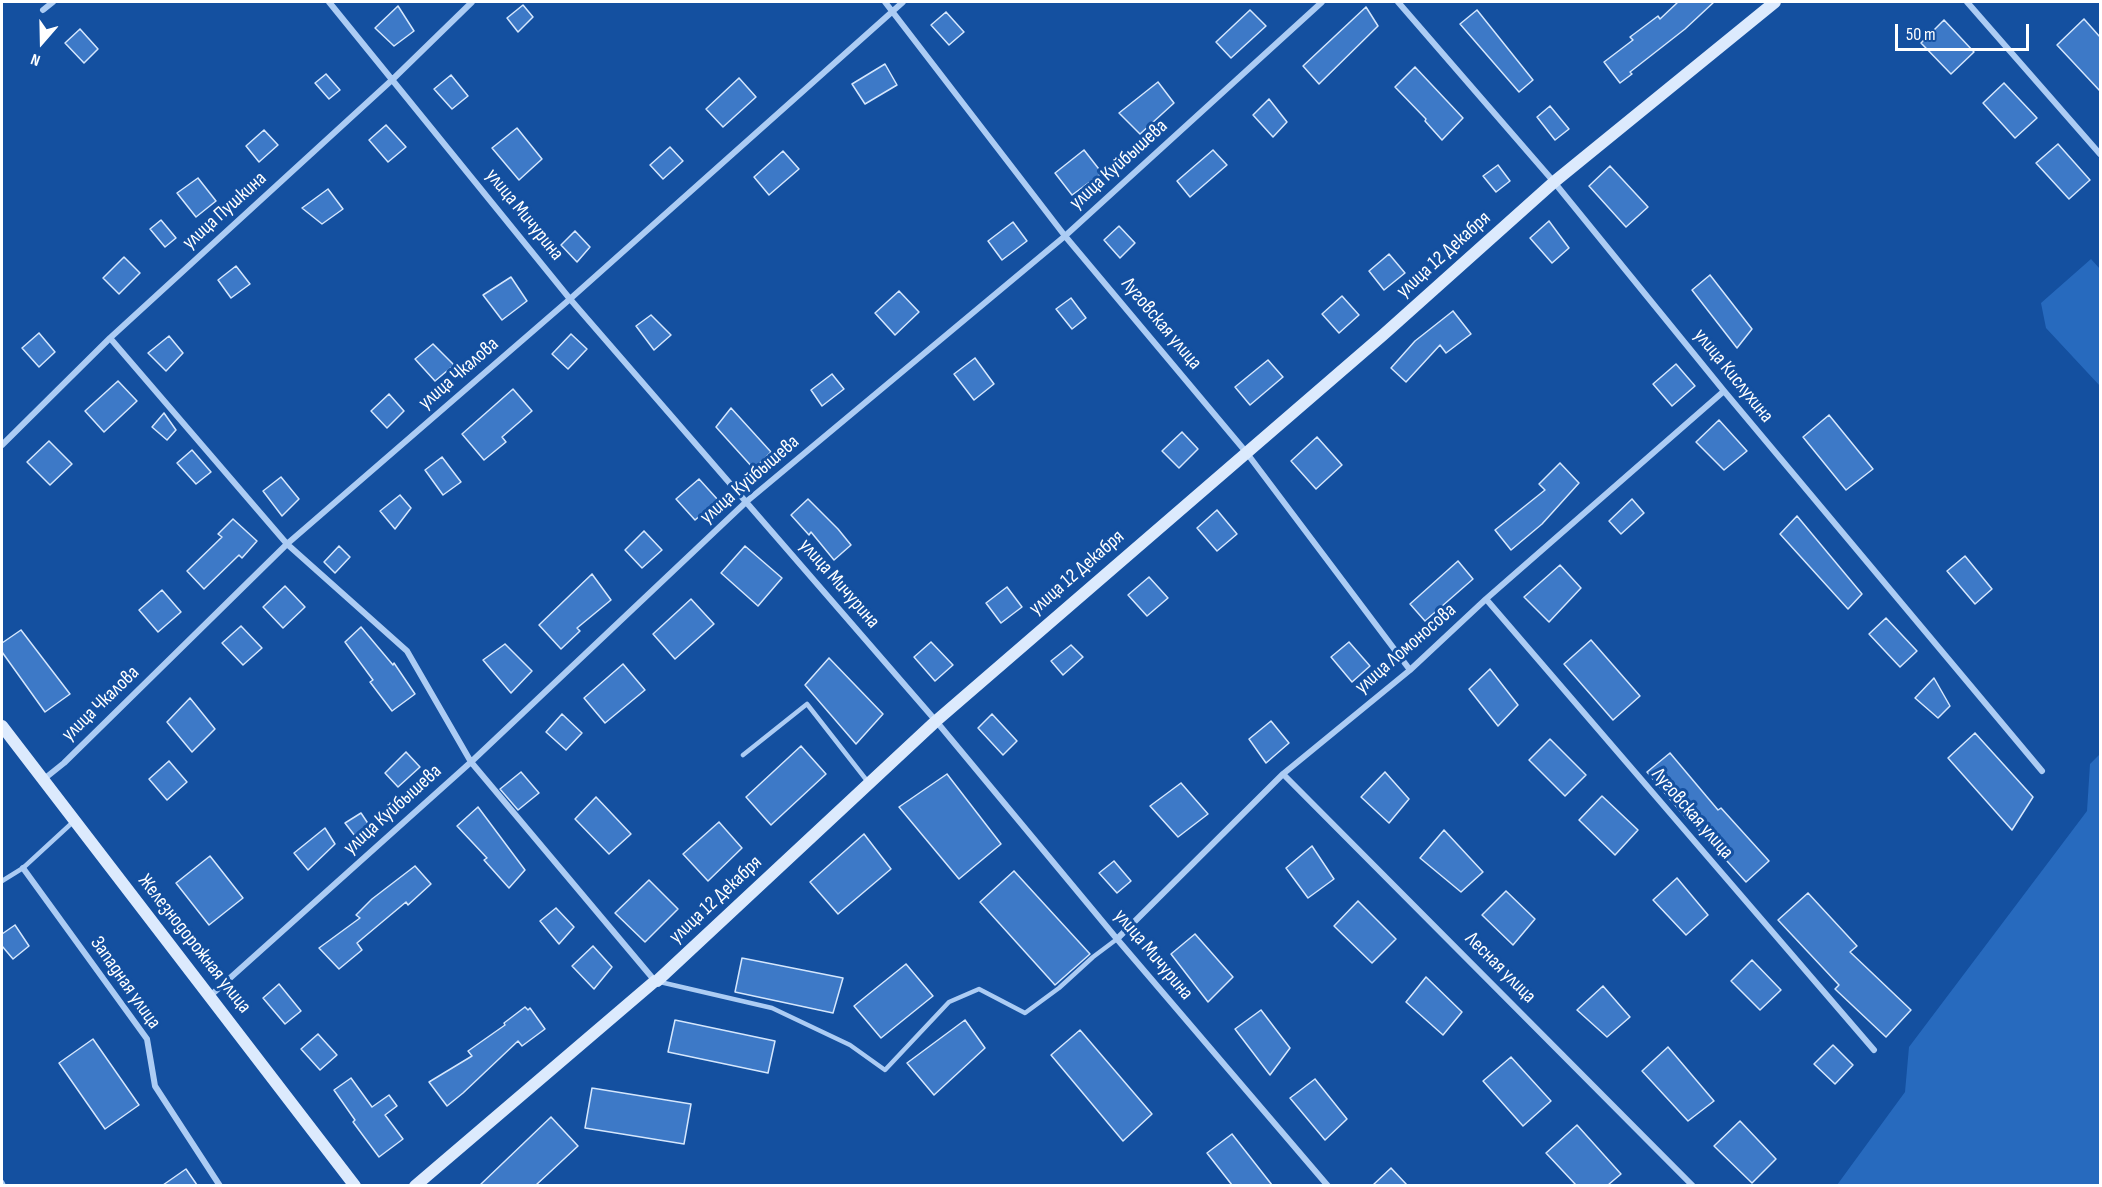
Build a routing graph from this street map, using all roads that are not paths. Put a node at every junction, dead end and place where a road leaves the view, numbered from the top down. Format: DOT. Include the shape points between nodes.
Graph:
graph roads {
  1 [pos="53,2"];
  2 [pos="329,2"];
  3 [pos="472,2"];
  4 [pos="885,2"];
  5 [pos="903,2"];
  6 [pos="1322,2"];
  7 [pos="1398,2"];
  8 [pos="1775,2"];
  9 [pos="1967,2"];
  10 [pos="43,10"];
  11 [pos="893,10"];
  12 [pos="393,79"];
  13 [pos="2100,154"];
  14 [pos="1554,182"];
  15 [pos="1065,236"];
  16 [pos="570,299"];
  17 [pos="111,338"];
  18 [pos="1724,391"];
  19 [pos="2,445"];
  20 [pos="1246,452"];
  21 [pos="746,502"];
  22 [pos="287,544"];
  23 [pos="1486,599"];
  24 [pos="1410,670"];
  25 [pos="936,721"];
  26 [pos="2,726"];
  27 [pos="743,755"];
  28 [pos="471,762"];
  29 [pos="2042,771"];
  30 [pos="1283,774"];
  31 [pos="44,779"];
  32 [pos="869,783"];
  33 [pos="74,821"];
  34 [pos="23,868"];
  35 [pos="2,882"];
  36 [pos="1117,939"];
  37 [pos="656,981"];
  38 [pos="210,996"];
  39 [pos="1874,1050"];
  40 [pos="220,1185"];
  41 [pos="355,1185"];
  42 [pos="415,1185"];
  43 [pos="1328,1185"];
  44 [pos="1694,1185"];
  1 -- 10 [label="street"];
  2 -- 12 [label="street, улица Мичурина"];
  3 -- 12 [label="street, улица Пушкина"];
  4 -- 11 [label="street, Луговская улица"];
  5 -- 11 [label="street, улица Чкалова"];
  6 -- 15 [label="street, улица Куйбышева"];
  7 -- 14 [label="street, улица Кислухина"];
  8 -- 14 [label="street, улица 12 Декабря"];
  9 -- 13 [label="street"];
  11 -- 15 [label="street, Луговская улица"];
  11 -- 16 [label="street, улица Чкалова"];
  12 -- 16 [label="street, улица Мичурина"];
  12 -- 17 [label="street, улица Пушкина"];
  14 -- 18 [label="street, улица Кислухина"];
  14 -- 20 [label="street, улица 12 Декабря"];
  15 -- 20 [label="street, Луговская улица"];
  15 -- 21 [label="street, улица Куйбышева"];
  16 -- 21 [label="street, улица Мичурина"];
  16 -- 22 [label="street, улица Чкалова"];
  17 -- 19 [label="street, улица Пушкина"];
  17 -- 22 [label="street"];
  18 -- 23 [label="street, улица Ломоносова"];
  18 -- 29 [label="street, улица Кислухина"];
  20 -- 24 [label="street, Луговская улица"];
  20 -- 25 [label="street, улица 12 Декабря"];
  21 -- 25 [label="street, улица Мичурина"];
  21 -- 28 [label="street, улица Куйбышева"];
  22 -- 28 [label="street" via="406,651"];
  22 -- 31 [label="street, улица Чкалова"];
  23 -- 24 [label="street, улица Ломоносова"];
  23 -- 39 [label="street, Луговская улица"];
  24 -- 30 [label="street, улица Ломоносова"];
  25 -- 32 [label="street, улица 12 Декабря"];
  25 -- 36 [label="street, улица Мичурина"];
  26 -- 31 [label="street, Железнодорожная улица"];
  27 -- 32 [label="lane" via="807,704"];
  28 -- 37 [label="street"];
  28 -- 38 [label="street, улица Куйбышева"];
  30 -- 36 [label="street, улица Ломоносова"];
  30 -- 44 [label="street, Лесная улица"];
  31 -- 33 [label="street, Железнодорожная улица"];
  32 -- 37 [label="street, улица 12 Декабря"];
  33 -- 34 [label="lane"];
  33 -- 38 [label="street, Железнодорожная улица"];
  34 -- 35 [label="lane"];
  34 -- 40 [label="street, Западная улица" via="147,1040 154,1086"];
  36 -- 37 [label="lane" via="1026,1013 979,989 949,1002 885,1070 850,1045 772,1008"];
  36 -- 43 [label="street, улица Мичурина"];
  37 -- 42 [label="street, улица 12 Декабря"];
  38 -- 41 [label="street, Железнодорожная улица"];
}
